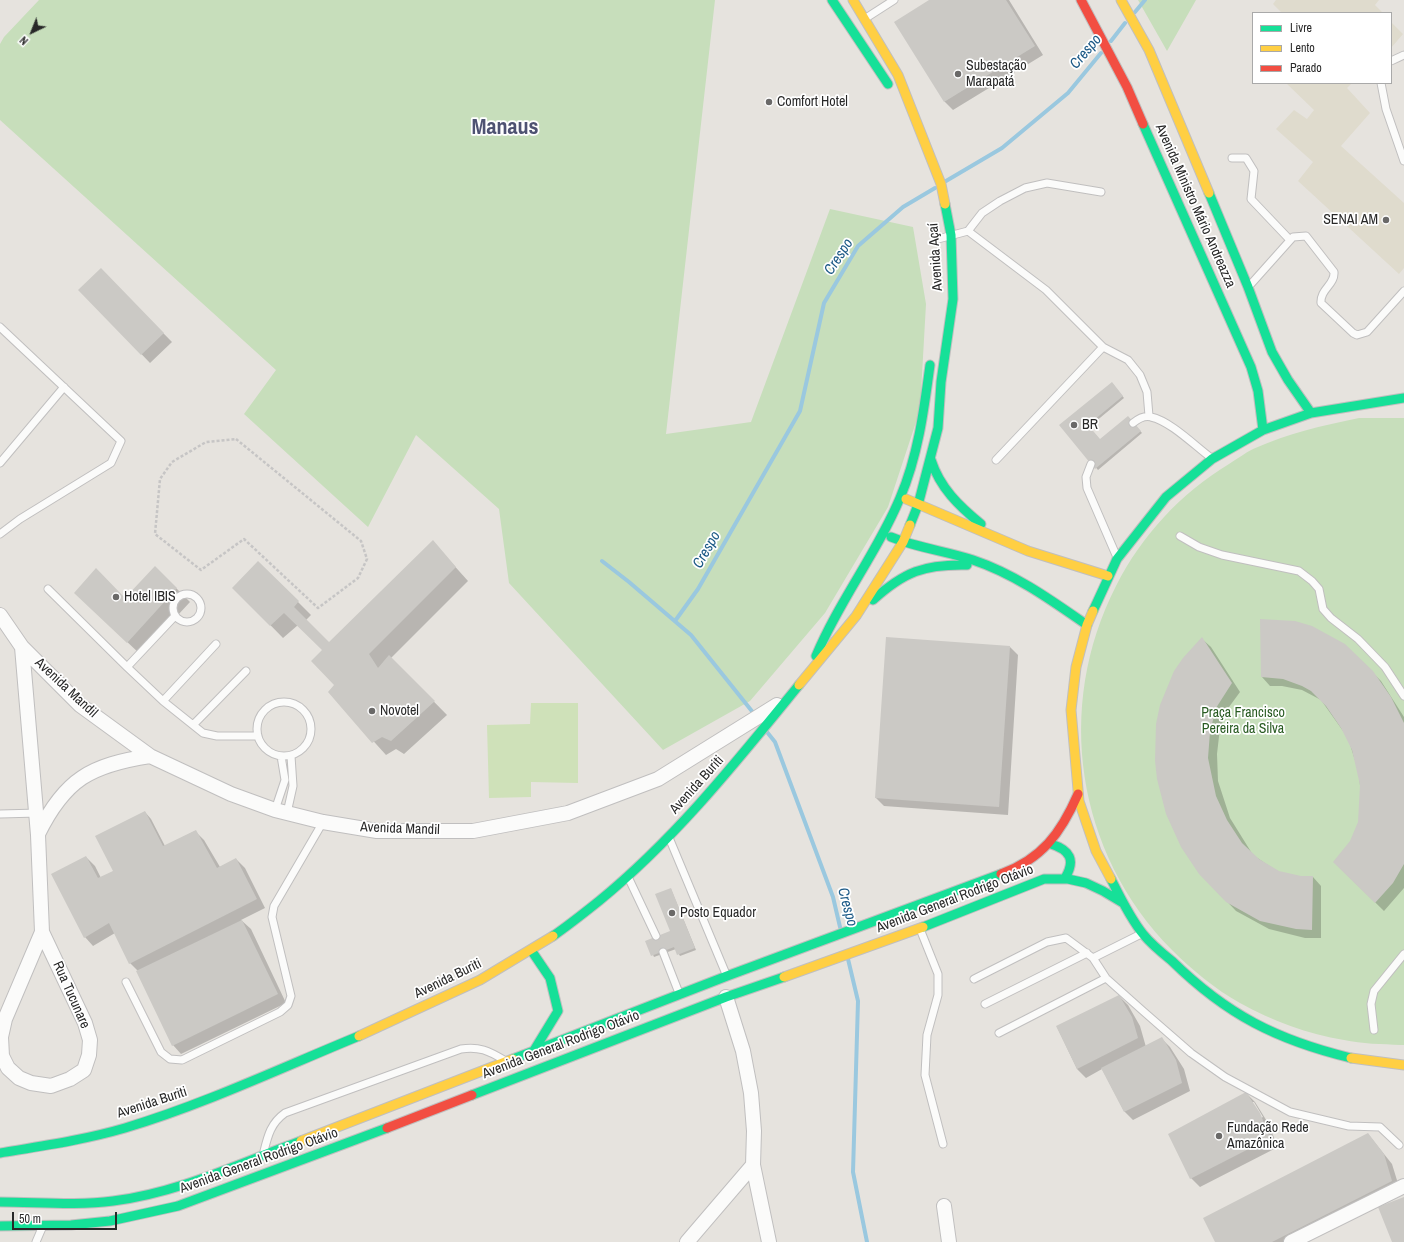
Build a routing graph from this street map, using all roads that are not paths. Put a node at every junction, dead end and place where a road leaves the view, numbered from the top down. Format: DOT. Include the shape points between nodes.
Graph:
graph roads {
  1 [pos="832,0"];
  2 [pos="853,0"];
  3 [pos="894,0"];
  4 [pos="1081,0"];
  5 [pos="1120,0"];
  6 [pos="865,18"];
  7 [pos="1404,55"];
  8 [pos="1392,61"];
  9 [pos="1382,84"];
  10 [pos="892,95"];
  11 [pos="1232,158"];
  12 [pos="1404,161"];
  13 [pos="1101,192"];
  14 [pos="968,231"];
  15 [pos="951,235"];
  16 [pos="938,239"];
  17 [pos="1290,240"];
  18 [pos="1248,287"];
  19 [pos="1404,291"];
  20 [pos="0,327"];
  21 [pos="1103,347"];
  22 [pos="932,354"];
  23 [pos="64,387"];
  24 [pos="1404,398"];
  25 [pos="1311,413"];
  26 [pos="1149,416"];
  27 [pos="1134,423"];
  28 [pos="1263,430"];
  29 [pos="1212,459"];
  30 [pos="930,460"];
  31 [pos="996,460"];
  32 [pos="0,463"];
  33 [pos="1091,464"];
  34 [pos="901,497"];
  35 [pos="918,505"];
  36 [pos="884,533"];
  37 [pos="0,534"];
  38 [pos="1180,536"];
  39 [pos="998,538"];
  40 [pos="903,542"];
  41 [pos="1117,559"];
  42 [pos="988,566"];
  43 [pos="1108,576"];
  44 [pos="48,589"];
  45 [pos="0,615"];
  46 [pos="175,616"];
  47 [pos="856,616"];
  48 [pos="1087,625"];
  49 [pos="216,644"];
  50 [pos="22,647"];
  51 [pos="126,667"];
  52 [pos="810,670"];
  53 [pos="246,671"];
  54 [pos="791,696"];
  55 [pos="1404,696"];
  56 [pos="163,701"];
  57 [pos="193,725"];
  58 [pos="258,736"];
  59 [pos="150,756"];
  60 [pos="281,756"];
  61 [pos="291,756"];
  62 [pos="1078,794"];
  63 [pos="281,812"];
  64 [pos="42,813"];
  65 [pos="0,814"];
  66 [pos="323,822"];
  67 [pos="669,838"];
  68 [pos="1051,844"];
  69 [pos="628,877"];
  70 [pos="1065,878"];
  71 [pos="1123,903"];
  72 [pos="919,929"];
  73 [pos="42,932"];
  74 [pos="1143,934"];
  75 [pos="656,936"];
  76 [pos="531,950"];
  77 [pos="662,952"];
  78 [pos="1404,954"];
  79 [pos="1090,956"];
  80 [pos="727,976"];
  81 [pos="1106,978"];
  82 [pos="974,979"];
  83 [pos="126,982"];
  84 [pos="680,995"];
  85 [pos="726,997"];
  86 [pos="985,1004"];
  87 [pos="1374,1030"];
  88 [pos="999,1033"];
  89 [pos="533,1052"];
  90 [pos="506,1062"];
  91 [pos="1404,1065"];
  92 [pos="944,1144"];
  93 [pos="1399,1145"];
  94 [pos="0,1153"];
  95 [pos="263,1154"];
  96 [pos="753,1165"];
  97 [pos="1404,1186"];
  98 [pos="0,1202"];
  99 [pos="76,1203"];
  100 [pos="944,1206"];
  101 [pos="56,1213"];
  102 [pos="0,1226"];
  103 [pos="43,1226"];
  104 [pos="768,1240"];
  105 [pos="36,1242"];
  106 [pos="687,1242"];
  107 [pos="949,1242"];
  108 [pos="1291,1242"];
  1 -- 10 [label="main road" via="887,80"];
  2 -- 6 [label="main road, Avenida Açaí"];
  3 -- 6 [label="lane"];
  4 -- 28 [label="main road, Avenida Ministro Mário Andreazza" via="1127,87 1250,367 1258,391"];
  5 -- 18 [label="main road, Avenida Ministro Mário Andreazza" via="1150,50"];
  6 -- 15 [label="main road, Avenida Açaí" via="898,75 938,176"];
  7 -- 8 [label="lane"];
  9 -- 12 [label="lane" via="1386,109"];
  11 -- 17 [label="lane" via="1246,158 1254,171 1251,199"];
  13 -- 14 [label="lane" via="1047,183 1025,188 982,213"];
  14 -- 15 [label="lane"];
  14 -- 21 [label="lane" via="1046,290"];
  15 -- 16 [label="lane"];
  15 -- 30 [label="main road, Avenida Açaí" via="953,300 941,382 938,428"];
  17 -- 18 [label="lane"];
  17 -- 19 [label="lane" via="1306,236 1334,272 1334,278 1323,292 1321,303 1357,335 1367,332"];
  18 -- 25 [label="main road, Avenida Ministro Mário Andreazza" via="1272,352"];
  20 -- 23 [label="lane"];
  21 -- 26 [label="lane" via="1128,360 1140,375 1147,392"];
  21 -- 31 [label="lane"];
  22 -- 34 [label="main road" via="922,427"];
  23 -- 32 [label="lane"];
  23 -- 37 [label="lane" via="121,440 116,452 111,463 20,518"];
  24 -- 25 [label="main road"];
  25 -- 28 [label="main road"];
  26 -- 27 [label="lane"];
  26 -- 29 [label="lane" via="1164,422"];
  28 -- 29 [label="main road"];
  29 -- 41 [label="main road" via="1166,497"];
  30 -- 35 [label="main road, Avenida Açaí"];
  30 -- 39 [label="main road" via="934,474 956,503"];
  33 -- 41 [label="lane" via="1086,477 1087,488"];
  34 -- 35 [label="main road"];
  34 -- 36 [label="main road, Avenida Buriti"];
  35 -- 39 [label="main road"];
  35 -- 40 [label="main road, Avenida Buriti"];
  36 -- 40 [label="main road"];
  36 -- 52 [label="main road, Avenida Buriti" via="827,630"];
  38 -- 55 [label="lane" via="1216,553 1299,571 1312,580 1319,589 1324,609 1331,618 1358,640 1385,668"];
  39 -- 43 [label="main road" via="1028,551"];
  40 -- 42 [label="main road" via="948,552"];
  40 -- 47 [label="main road, Avenida Buriti"];
  41 -- 43 [label="main road"];
  42 -- 47 [label="main road" via="944,564 922,569 892,583"];
  42 -- 48 [label="main road" via="1003,571 1040,592"];
  43 -- 48 [label="main road"];
  44 -- 51 [label="lane"];
  45 -- 50 [label="street, Avenida Mandil"];
  46 -- 46 [label="lane" via="183,622 193,621 201,610 201,604 196,597 180,595 173,604"];
  46 -- 51 [label="lane"];
  47 -- 52 [label="main road, Avenida Buriti"];
  48 -- 62 [label="main road" via="1076,667 1071,710"];
  49 -- 56 [label="lane"];
  50 -- 59 [label="street, Avenida Mandil" via="80,705"];
  50 -- 64 [label="street"];
  51 -- 56 [label="lane"];
  52 -- 54 [label="main road, Avenida Buriti"];
  53 -- 57 [label="lane"];
  54 -- 66 [label="street, Avenida Mandil" via="658,779 568,814 473,831 377,831"];
  54 -- 67 [label="main road, Avenida Buriti"];
  56 -- 57 [label="lane"];
  57 -- 58 [label="lane" via="209,735"];
  58 -- 60 [label="lane" via="262,745 270,752"];
  58 -- 61 [label="lane" via="257,723 260,714 274,703 283,701 299,706 311,722 312,732 303,750"];
  59 -- 63 [label="street, Avenida Mandil" via="231,794"];
  59 -- 64 [label="street, Rua Tucunare" via="100,767 79,779"];
  60 -- 61 [label="lane"];
  60 -- 63 [label="lane" via="285,780"];
  61 -- 63 [label="lane" via="293,786"];
  62 -- 68 [label="main road, Avenida General Rodrigo Otávio"];
  62 -- 71 [label="main road" via="1096,851"];
  63 -- 66 [label="street, Avenida Mandil"];
  64 -- 65 [label="lane"];
  64 -- 73 [label="street, Rua Tucunare" via="38,835"];
  66 -- 83 [label="lane" via="274,906 272,917 291,996 288,1005 280,1012 182,1060 170,1059 161,1052"];
  67 -- 69 [label="main road, Avenida Buriti"];
  67 -- 80 [label="lane"];
  68 -- 70 [label="main road" via="1068,853 1072,863"];
  68 -- 80 [label="main road, Avenida General Rodrigo Otávio" via="1018,868"];
  69 -- 75 [label="lane"];
  69 -- 76 [label="main road, Avenida Buriti" via="565,928"];
  70 -- 71 [label="main road, Avenida General Rodrigo Otávio" via="1084,880"];
  70 -- 72 [label="main road, Avenida General Rodrigo Otávio" via="1044,879"];
  71 -- 74 [label="main road"];
  72 -- 85 [label="main road, Avenida General Rodrigo Otávio"];
  72 -- 92 [label="lane" via="938,974 938,995 927,1035 925,1075"];
  73 -- 73 [label="street, Rua Tucunare" via="5,1019 1,1037 2,1056 8,1068 19,1078 51,1086 84,1070 90,1040 85,1023"];
  74 -- 79 [label="lane"];
  74 -- 91 [label="main road" via="1192,981 1230,1010 1270,1032 1314,1049 1358,1060"];
  76 -- 89 [label="main road" via="547,970 555,989 558,1011"];
  76 -- 94 [label="main road, Avenida Buriti" via="480,980 384,1026 188,1107 124,1128 70,1141"];
  77 -- 84 [label="lane"];
  78 -- 87 [label="lane" via="1374,991"];
  79 -- 81 [label="lane"];
  79 -- 82 [label="lane" via="1066,938 1047,942"];
  79 -- 86 [label="lane"];
  80 -- 84 [label="main road, Avenida General Rodrigo Otávio"];
  81 -- 88 [label="lane"];
  81 -- 93 [label="lane" via="1191,1053 1225,1077 1290,1112 1349,1126 1380,1127"];
  84 -- 89 [label="main road, Avenida General Rodrigo Otávio"];
  85 -- 96 [label="street" via="743,1050 751,1093"];
  85 -- 103 [label="main road, Avenida General Rodrigo Otávio" via="178,1206 110,1221"];
  89 -- 90 [label="main road, Avenida General Rodrigo Otávio"];
  90 -- 95 [label="main road, Avenida General Rodrigo Otávio"];
  90 -- 95 [label="lane" via="482,1048 461,1049 284,1113 276,1119 270,1129"];
  95 -- 99 [label="main road, Avenida General Rodrigo Otávio" via="170,1188 113,1201"];
  96 -- 104 [label="street"];
  96 -- 106 [label="street"];
  97 -- 108 [label="street"];
  98 -- 99 [label="main road, Avenida General Rodrigo Otávio"];
  99 -- 101 [label="main road"];
  100 -- 107 [label="street"];
  102 -- 103 [label="main road, Avenida General Rodrigo Otávio"];
  103 -- 105 [label="lane"];
}
